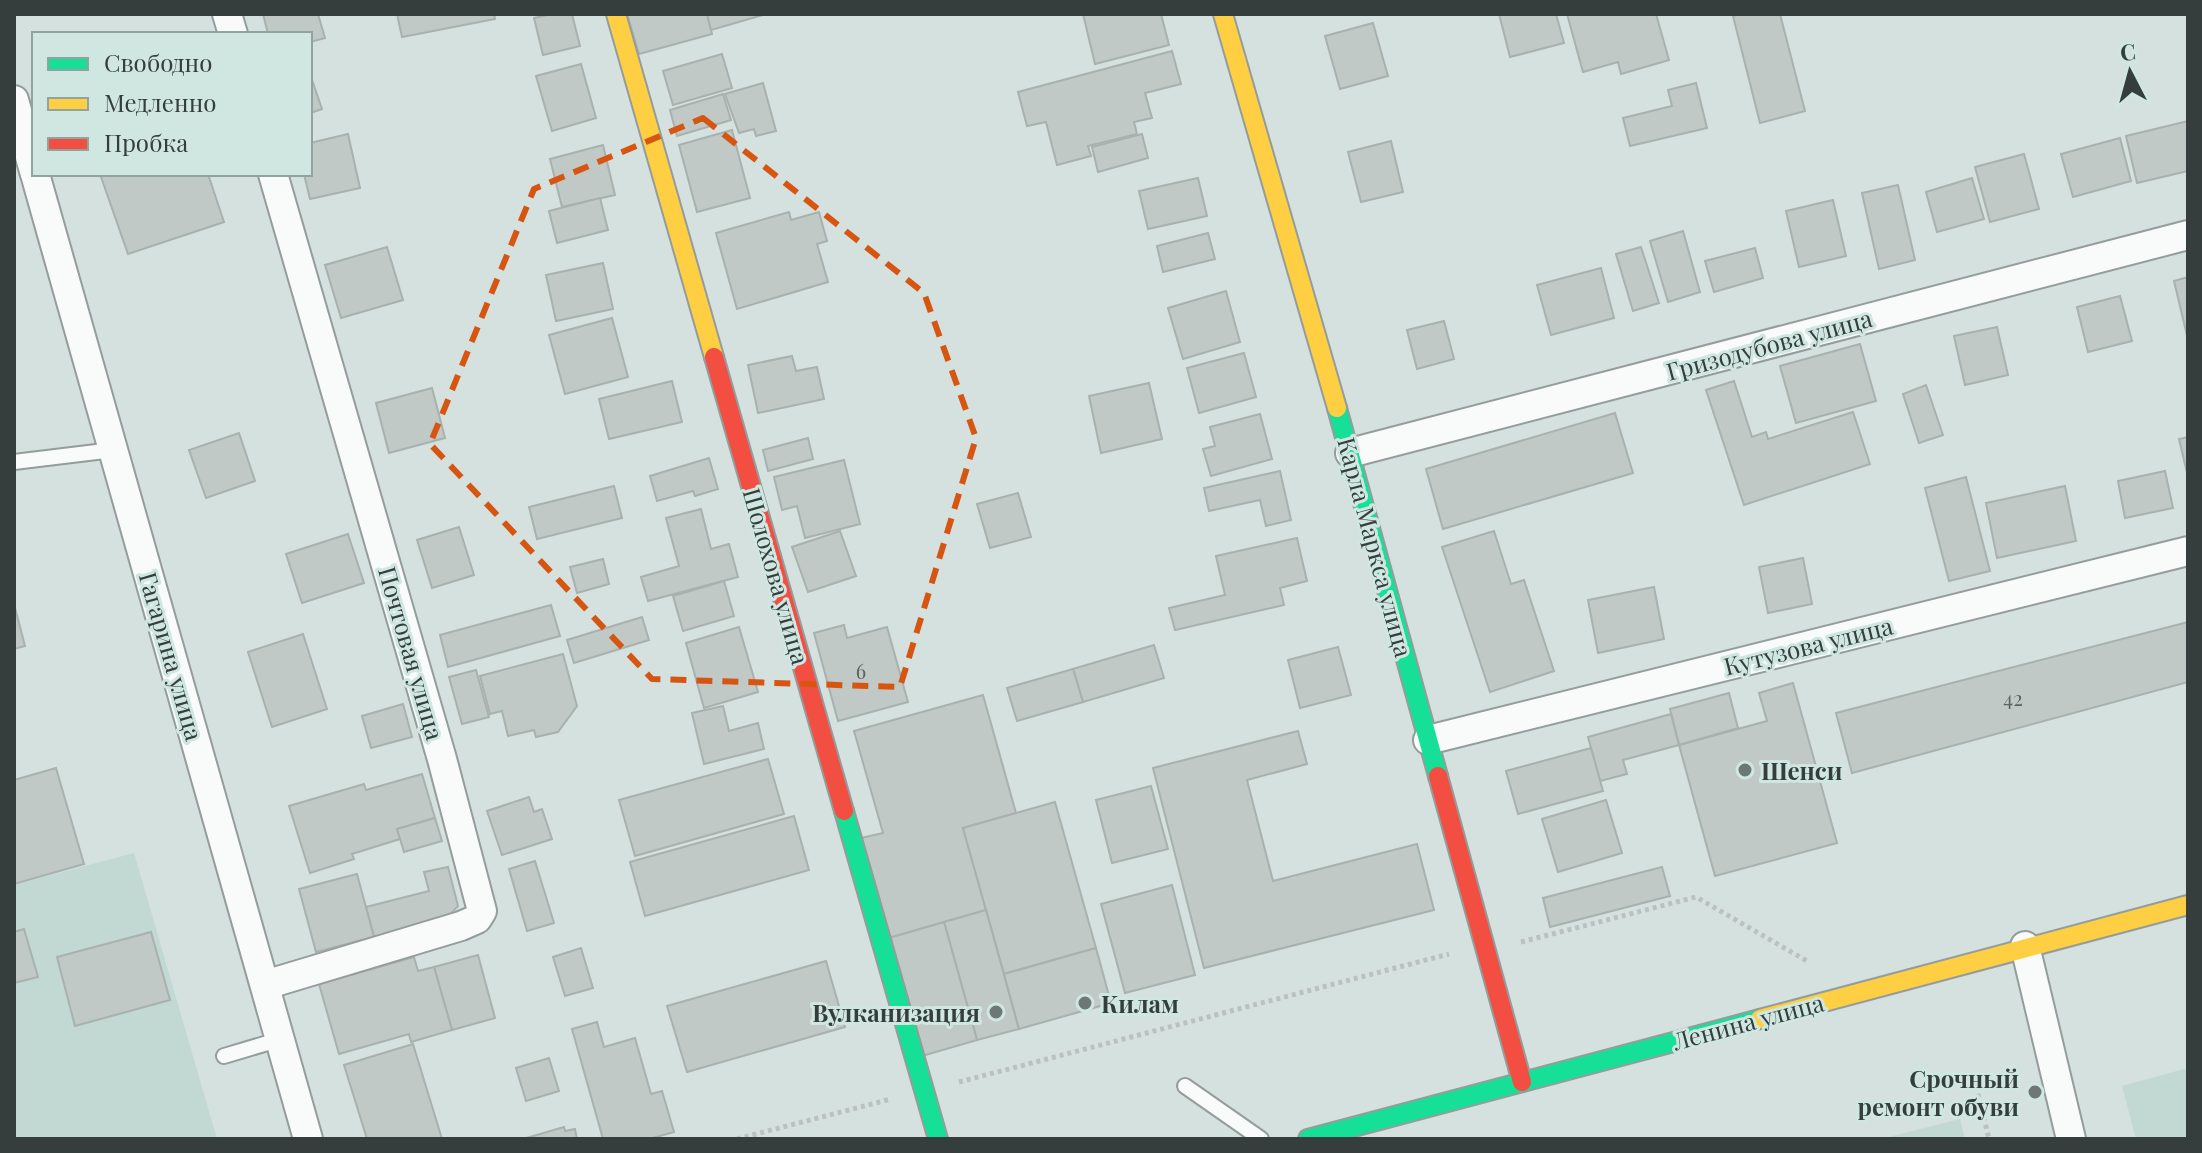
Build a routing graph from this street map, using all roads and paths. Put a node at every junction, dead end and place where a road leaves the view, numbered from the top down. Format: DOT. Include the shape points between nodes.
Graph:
graph roads {
  1 [pos="616,14"];
  2 [pos="1223,14"];
  3 [pos="14,100"];
  4 [pos="32,165"];
  5 [pos="35,176"];
  6 [pos="274,176"];
  7 [pos="2188,235"];
  8 [pos="113,450"];
  9 [pos="1350,453"];
  10 [pos="14,462"];
  11 [pos="2188,551"];
  12 [pos="1428,740"];
  13 [pos="2188,905"];
  14 [pos="1484,944"];
  15 [pos="2025,946"];
  16 [pos="1807,961"];
  17 [pos="265,985"];
  18 [pos="281,1039"];
  19 [pos="224,1056"];
  20 [pos="1522,1082"];
  21 [pos="1185,1086"];
  22 [pos="1976,1086"];
  23 [pos="925,1091"];
  24 [pos="308,1139"];
  25 [pos="737,1139"];
  26 [pos="938,1139"];
  27 [pos="1261,1139"];
  28 [pos="1308,1139"];
  29 [pos="1989,1139"];
  30 [pos="2071,1139"];
  1 -- 23 [label="street, Шолохова улица"];
  2 -- 9 [label="street, Карла Маркса улица"];
  3 -- 4 [label="street, Гагарина улица"];
  5 -- 8 [label="street, Гагарина улица"];
  6 -- 17 [label="street, Почтовая улица" via="482,911 461,926"];
  7 -- 9 [label="street, Гризодубова улица"];
  8 -- 10 [label="lane"];
  8 -- 17 [label="street, Гагарина улица"];
  9 -- 12 [label="street, Карла Маркса улица"];
  11 -- 12 [label="street, Кутузова улица"];
  12 -- 14 [label="street, Карла Маркса улица"];
  13 -- 15 [label="street, Ленина улица"];
  14 -- 16 [label="path" via="1527,941 1696,897"];
  14 -- 20 [label="street, Карла Маркса улица"];
  14 -- 23 [label="path"];
  15 -- 20 [label="street, Ленина улица"];
  15 -- 30 [label="street"];
  17 -- 18 [label="street, Гагарина улица"];
  18 -- 19 [label="lane"];
  18 -- 24 [label="street, Гагарина улица"];
  20 -- 28 [label="street, Ленина улица" via="1396,1121"];
  21 -- 27 [label="lane"];
  22 -- 29 [label="path"];
  23 -- 25 [label="path"];
  23 -- 26 [label="street, Шолохова улица"];
}
